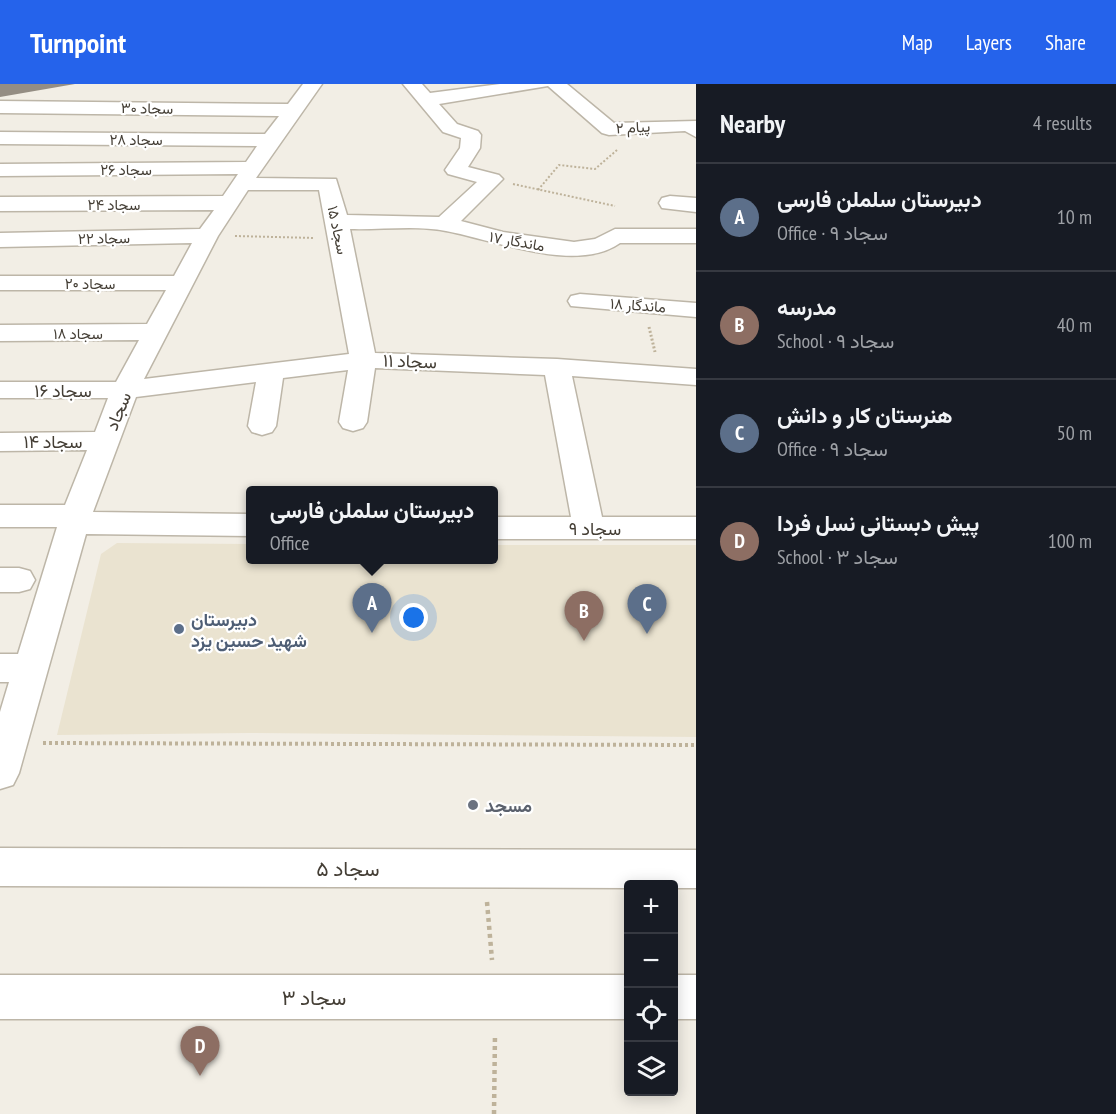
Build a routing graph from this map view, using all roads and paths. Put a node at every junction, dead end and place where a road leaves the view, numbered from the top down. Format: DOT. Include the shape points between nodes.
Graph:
graph roads {
  1 [pos="313,84"];
  2 [pos="411,84"];
  3 [pos="541,84"];
  4 [pos="556,84"];
  5 [pos="86,90"];
  6 [pos="424,100"];
  7 [pos="0,106"];
  8 [pos="293,110"];
  9 [pos="633,128"];
  10 [pos="693,128"];
  11 [pos="0,138"];
  12 [pos="102,138"];
  13 [pos="271,140"];
  14 [pos="0,170"];
  15 [pos="89,170"];
  16 [pos="492,179"];
  17 [pos="241,185"];
  18 [pos="538,190"];
  19 [pos="670,203"];
  20 [pos="0,204"];
  21 [pos="77,204"];
  22 [pos="696,205"];
  23 [pos="615,206"];
  24 [pos="445,224"];
  25 [pos="339,231"];
  26 [pos="207,236"];
  27 [pos="696,236"];
  28 [pos="0,240"];
  29 [pos="0,283"];
  30 [pos="180,283"];
  31 [pos="580,301"];
  32 [pos="644,306"];
  33 [pos="696,310"];
  34 [pos="155,332"];
  35 [pos="0,333"];
  36 [pos="363,360"];
  37 [pos="557,367"];
  38 [pos="272,371"];
  39 [pos="660,374"];
  40 [pos="696,377"];
  41 [pos="0,390"];
  42 [pos="125,390"];
  43 [pos="353,422"];
  44 [pos="262,426"];
  45 [pos="106,441"];
  46 [pos="0,442"];
  47 [pos="0,516"];
  48 [pos="75,519"];
  49 [pos="246,525"];
  50 [pos="498,528"];
  51 [pos="696,528"];
  52 [pos="589,529"];
  53 [pos="15,668"];
  54 [pos="696,745"];
  55 [pos="3,760"];
  56 [pos="0,867"];
  57 [pos="696,869"];
  58 [pos="0,997"];
  59 [pos="624,997"];
  60 [pos="678,997"];
  61 [pos="696,997"];
  1 -- 8 [label="street, سجاد"];
  2 -- 6 [label="street"];
  3 -- 6 [label="street"];
  4 -- 9 [label="street, پیام ۲" via="609,129"];
  5 -- 7 [label="street"];
  6 -- 16 [label="street" via="450,128 471,135 470,148 455,170"];
  7 -- 8 [label="street, سجاد ۳۰"];
  8 -- 13 [label="street, سجاد"];
  9 -- 10 [label="street, پیام ۲"];
  9 -- 18 [label="path" via="613,155 595,169 559,165"];
  11 -- 12 [label="street, سجاد ۲۸"];
  12 -- 13 [label="street, سجاد ۲۸"];
  12 -- 15 [label="street"];
  13 -- 17 [label="street, سجاد"];
  14 -- 15 [label="street, سجاد ۲۶"];
  15 -- 17 [label="street, سجاد ۲۶"];
  15 -- 21 [label="street"];
  16 -- 18 [label="path"];
  16 -- 24 [label="street"];
  17 -- 21 [label="street, سجاد ۲۴"];
  17 -- 25 [label="street, سجاد ۱۵" via="328,184"];
  17 -- 26 [label="street, سجاد"];
  18 -- 23 [label="path"];
  19 -- 22 [label="street"];
  20 -- 21 [label="street, سجاد ۲۴"];
  24 -- 25 [label="street, ماندگار ۱۷"];
  24 -- 27 [label="street, ماندگار ۱۷" via="502,239 574,249 602,245 615,236"];
  25 -- 26 [label="path"];
  25 -- 36 [label="street, سجاد ۱۵"];
  26 -- 28 [label="street, سجاد ۲۲"];
  26 -- 30 [label="street, سجاد"];
  29 -- 30 [label="street, سجاد ۲۰"];
  30 -- 34 [label="street, سجاد"];
  31 -- 32 [label="street, ماندگار ۱۸"];
  32 -- 33 [label="street, ماندگار ۱۸"];
  32 -- 39 [label="path"];
  34 -- 35 [label="street, سجاد ۱۸"];
  34 -- 42 [label="street, سجاد"];
  36 -- 37 [label="street, سجاد ۱۱"];
  36 -- 38 [label="street, سجاد ۱۱"];
  36 -- 43 [label="street, سجاد ۱۵"];
  37 -- 39 [label="street, سجاد ۱۱"];
  37 -- 52 [label="street"];
  38 -- 42 [label="street, سجاد ۱۱"];
  38 -- 44 [label="street"];
  39 -- 40 [label="street, سجاد ۱۱"];
  41 -- 42 [label="street, سجاد ۱۶"];
  42 -- 45 [label="street, سجاد"];
  45 -- 46 [label="street, سجاد ۱۴"];
  45 -- 48 [label="street, سجاد"];
  47 -- 48 [label="street"];
  48 -- 49 [label="street"];
  48 -- 53 [label="street, سجاد"];
  50 -- 52 [label="street, سجاد ۹"];
  51 -- 52 [label="street, سجاد ۹"];
  53 -- 55 [label="street, سجاد"];
  54 -- 55 [label="path"];
  56 -- 57 [label="street, سجاد ۵"];
  58 -- 59 [label="street, سجاد ۳"];
  60 -- 61 [label="street"];
}
